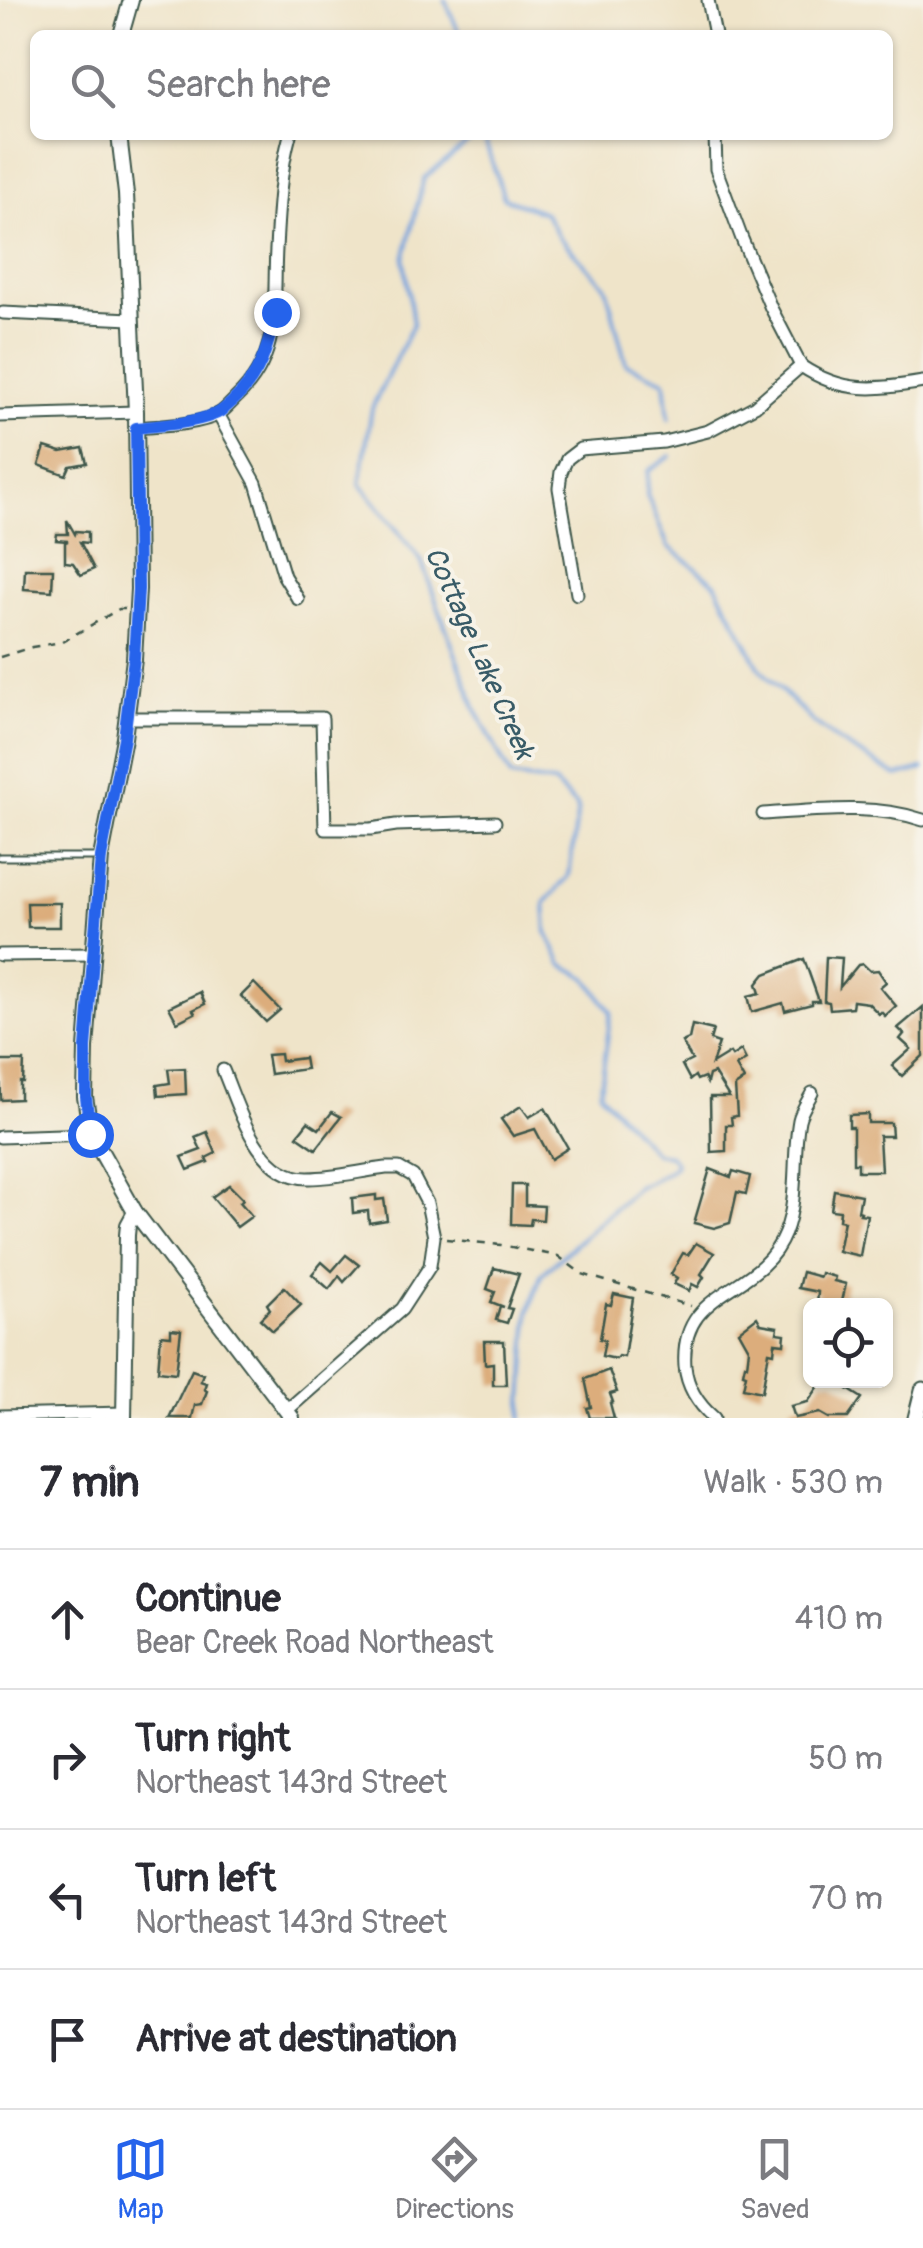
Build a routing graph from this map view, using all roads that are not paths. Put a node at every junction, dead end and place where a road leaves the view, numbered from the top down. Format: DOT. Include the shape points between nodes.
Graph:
graph roads {
  1 [pos="131,0"];
  2 [pos="708,0"];
  3 [pos="122,30"];
  4 [pos="714,30"];
  5 [pos="119,140"];
  6 [pos="289,140"];
  7 [pos="715,140"];
  8 [pos="3,314"];
  9 [pos="131,319"];
  10 [pos="802,366"];
  11 [pos="923,382"];
  12 [pos="218,414"];
  13 [pos="0,416"];
  14 [pos="136,420"];
  15 [pos="576,594"];
  16 [pos="298,599"];
  17 [pos="127,718"];
  18 [pos="763,814"];
  19 [pos="923,820"];
  20 [pos="496,822"];
  21 [pos="0,857"];
  22 [pos="101,857"];
  23 [pos="94,954"];
  24 [pos="0,955"];
  25 [pos="222,1070"];
  26 [pos="812,1093"];
  27 [pos="90,1134"];
  28 [pos="0,1137"];
  29 [pos="135,1212"];
  30 [pos="923,1390"];
  31 [pos="124,1415"];
  32 [pos="289,1415"];
  33 [pos="0,1416"];
  34 [pos="714,1418"];
  35 [pos="916,1418"];
  1 -- 3 [label="street"];
  2 -- 4 [label="street"];
  5 -- 9 [label="street"];
  6 -- 12 [label="street" via="276,312 266,353 242,392"];
  7 -- 10 [label="street" via="716,169 742,239"];
  8 -- 9 [label="street"];
  9 -- 14 [label="street"];
  10 -- 11 [label="street" via="821,379 866,389"];
  10 -- 15 [label="street" via="755,406 708,431 664,442 595,446 567,459 559,488"];
  12 -- 14 [label="street" via="182,424"];
  12 -- 16 [label="street" via="256,483 284,576"];
  13 -- 14 [label="street"];
  14 -- 17 [label="street" via="137,610"];
  17 -- 20 [label="street" via="322,718 325,830"];
  17 -- 22 [label="street"];
  18 -- 19 [label="street" via="900,812"];
  21 -- 22 [label="lane"];
  22 -- 23 [label="street"];
  23 -- 24 [label="street"];
  23 -- 27 [label="street" via="86,1048"];
  25 -- 32 [label="street" via="250,1136 274,1168 308,1178 399,1168 427,1202 434,1238 430,1266 402,1309"];
  26 -- 34 [label="street" via="799,1116 794,1194 777,1250 702,1309 687,1331 686,1374"];
  27 -- 28 [label="street"];
  27 -- 29 [label="street"];
  29 -- 31 [label="street" via="127,1235"];
  29 -- 32 [label="street"];
  30 -- 35 [label="main road"];
  31 -- 33 [label="street"];
}
